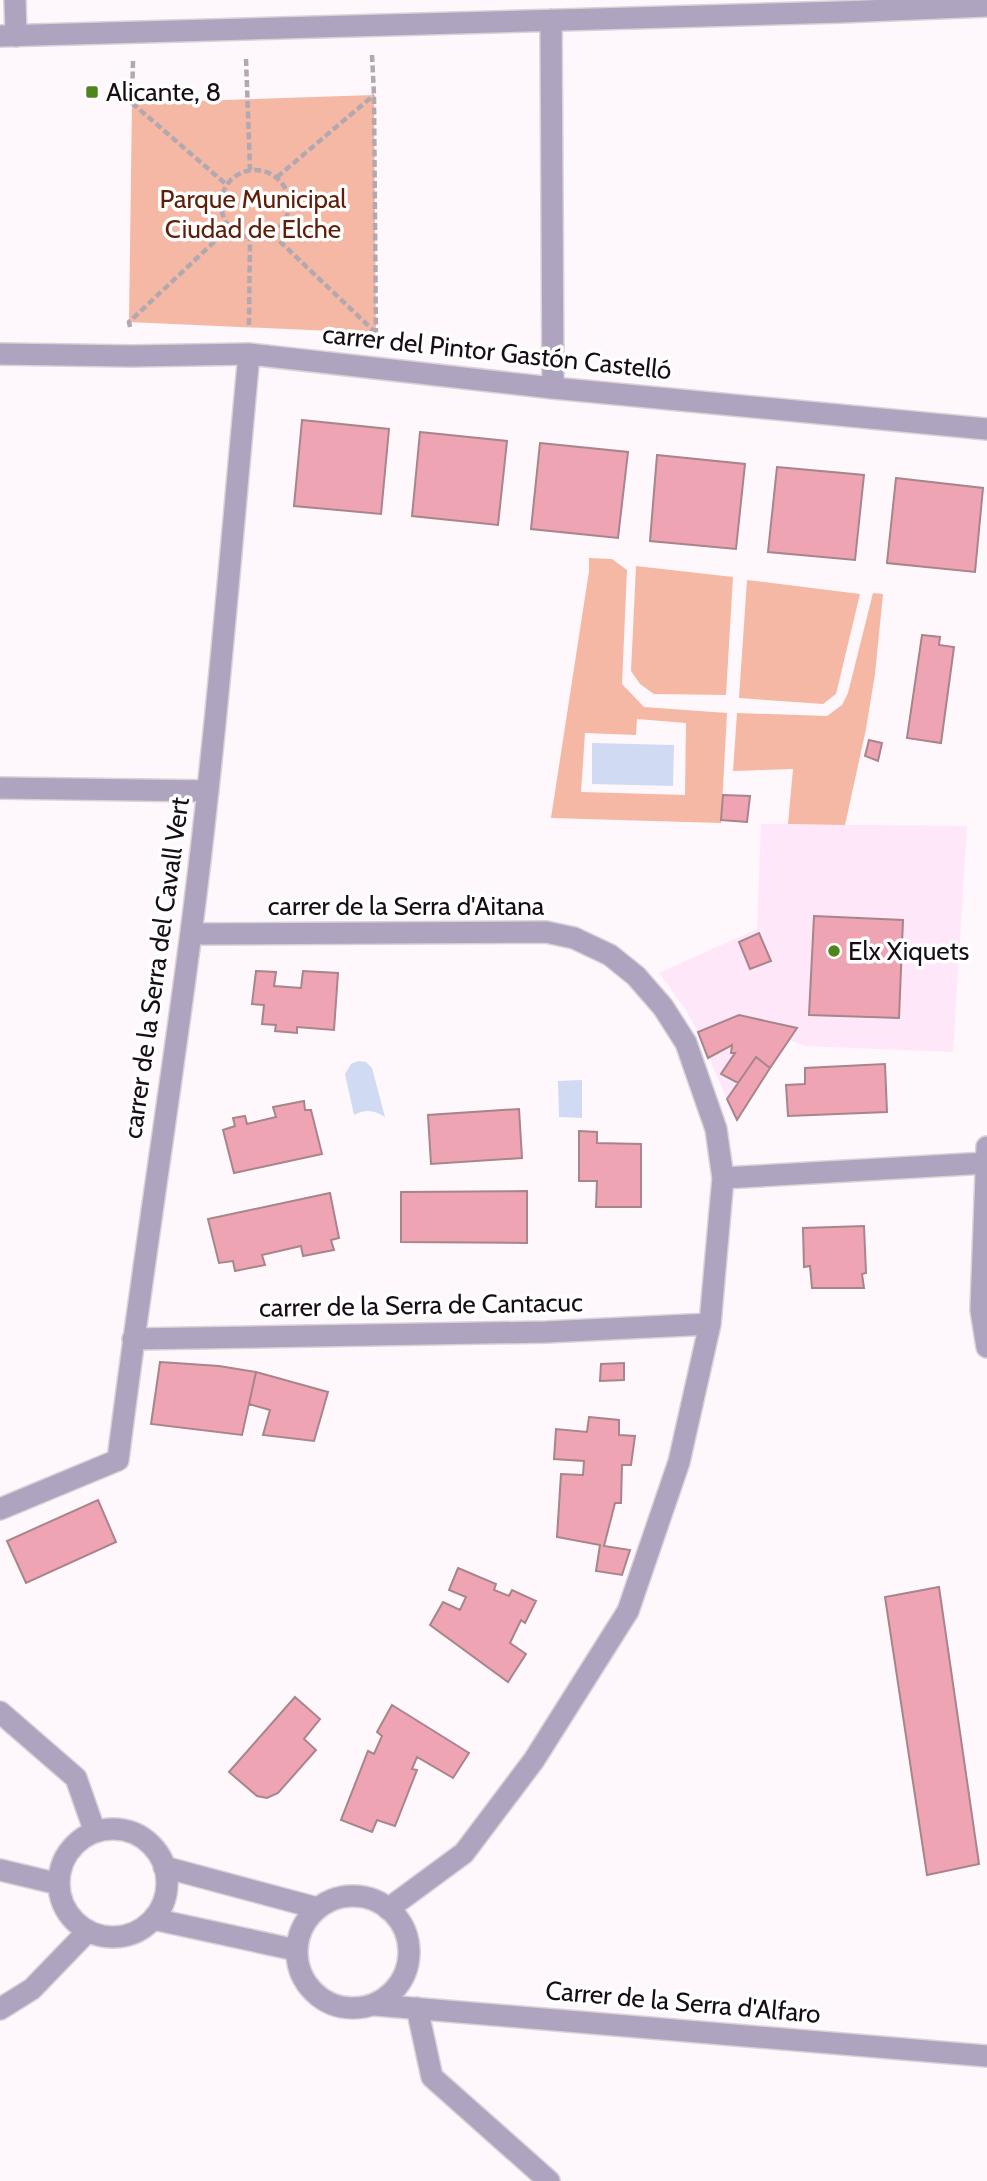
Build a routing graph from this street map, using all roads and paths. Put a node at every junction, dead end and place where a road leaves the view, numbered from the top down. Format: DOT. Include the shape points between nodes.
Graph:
graph roads {
  1 [pos="15,0"];
  2 [pos="987,6"];
  3 [pos="551,20"];
  4 [pos="371,26"];
  5 [pos="245,30"];
  6 [pos="133,32"];
  7 [pos="8,36"];
  8 [pos="374,95"];
  9 [pos="250,170"];
  10 [pos="277,177"];
  11 [pos="227,185"];
  12 [pos="230,228"];
  13 [pos="272,234"];
  14 [pos="250,238"];
  15 [pos="130,322"];
  16 [pos="249,328"];
  17 [pos="376,333"];
  18 [pos="0,354"];
  19 [pos="249,354"];
  20 [pos="376,368"];
  21 [pos="553,388"];
  22 [pos="987,429"];
  23 [pos="0,788"];
  24 [pos="208,791"];
  25 [pos="191,934"];
  26 [pos="987,1147"];
  27 [pos="986,1163"];
  28 [pos="723,1178"];
  29 [pos="710,1324"];
  30 [pos="133,1339"];
  31 [pos="987,1347"];
  32 [pos="0,1508"];
  33 [pos="0,1712"];
  34 [pos="95,1832"];
  35 [pos="164,1867"];
  36 [pos="0,1870"];
  37 [pos="59,1884"];
  38 [pos="317,1909"];
  39 [pos="388,1909"];
  40 [pos="153,1919"];
  41 [pos="88,1931"];
  42 [pos="296,1950"];
  43 [pos="375,2005"];
  44 [pos="417,2008"];
  45 [pos="0,2009"];
  46 [pos="987,2056"];
  47 [pos="549,2181"];
  1 -- 7 [label="street"];
  2 -- 3 [label="street"];
  3 -- 4 [label="street"];
  3 -- 21 [label="street"];
  4 -- 5 [label="street"];
  4 -- 8 [label="path"];
  5 -- 6 [label="street"];
  5 -- 9 [label="path"];
  6 -- 7 [label="street"];
  6 -- 11 [label="path" via="132,103"];
  8 -- 10 [label="path"];
  8 -- 17 [label="path"];
  9 -- 10 [label="path"];
  9 -- 11 [label="path" via="234,176"];
  10 -- 13 [label="path" via="285,185 290,207 287,218"];
  11 -- 12 [label="path" via="221,206"];
  12 -- 14 [label="path"];
  12 -- 15 [label="path"];
  13 -- 14 [label="path"];
  13 -- 17 [label="path"];
  14 -- 16 [label="path"];
  17 -- 20 [label="path"];
  18 -- 19 [label="street, carrer del Pintor Gastón Castelló"];
  19 -- 20 [label="street, carrer del Pintor Gastón Castelló"];
  19 -- 24 [label="street, carrer de la Serra del Cavall Vert"];
  20 -- 21 [label="street, carrer del Pintor Gastón Castelló"];
  21 -- 22 [label="street, carrer del Pintor Gastón Castelló"];
  23 -- 24 [label="street"];
  24 -- 25 [label="street, carrer de la Serra del Cavall Vert"];
  25 -- 28 [label="street, carrer de la Serra d'Aitana" via="545,932 574,937 610,955 636,976 686,1043 716,1129"];
  25 -- 30 [label="street, carrer de la Serra del Cavall Vert"];
  26 -- 27 [label="street"];
  27 -- 28 [label="street"];
  27 -- 31 [label="street" via="981,1310"];
  28 -- 29 [label="street, carrer de la Serra d'Aitana"];
  29 -- 30 [label="street, carrer de la Serra de Cantacuc" via="546,1332"];
  29 -- 39 [label="street, carrer de la Serra d'Aitana" via="679,1462 628,1612 534,1760 464,1853"];
  30 -- 32 [label="street, carrer de la Serra del Cavall Vert" via="118,1460"];
  33 -- 34 [label="street" via="76,1778"];
  34 -- 35 [label="street" via="129,1831 157,1851"];
  34 -- 37 [label="street" via="69,1852"];
  35 -- 38 [label="street"];
  35 -- 40 [label="street" via="167,1885"];
  36 -- 37 [label="street"];
  37 -- 41 [label="street" via="66,1910"];
  38 -- 39 [label="street" via="334,1899 353,1896 372,1899"];
  38 -- 42 [label="street" via="306,1920"];
  39 -- 43 [label="street" via="401,1923 408,1941 408,1960 403,1978"];
  40 -- 41 [label="street" via="123,1936"];
  40 -- 42 [label="street"];
  41 -- 45 [label="street" via="32,1989"];
  42 -- 43 [label="street" via="298,1969 321,1999 338,2007"];
  43 -- 44 [label="street, Carrer de la Serra d'Alfaro"];
  44 -- 46 [label="street, Carrer de la Serra d'Alfaro"];
  44 -- 47 [label="street" via="432,2077"];
}
